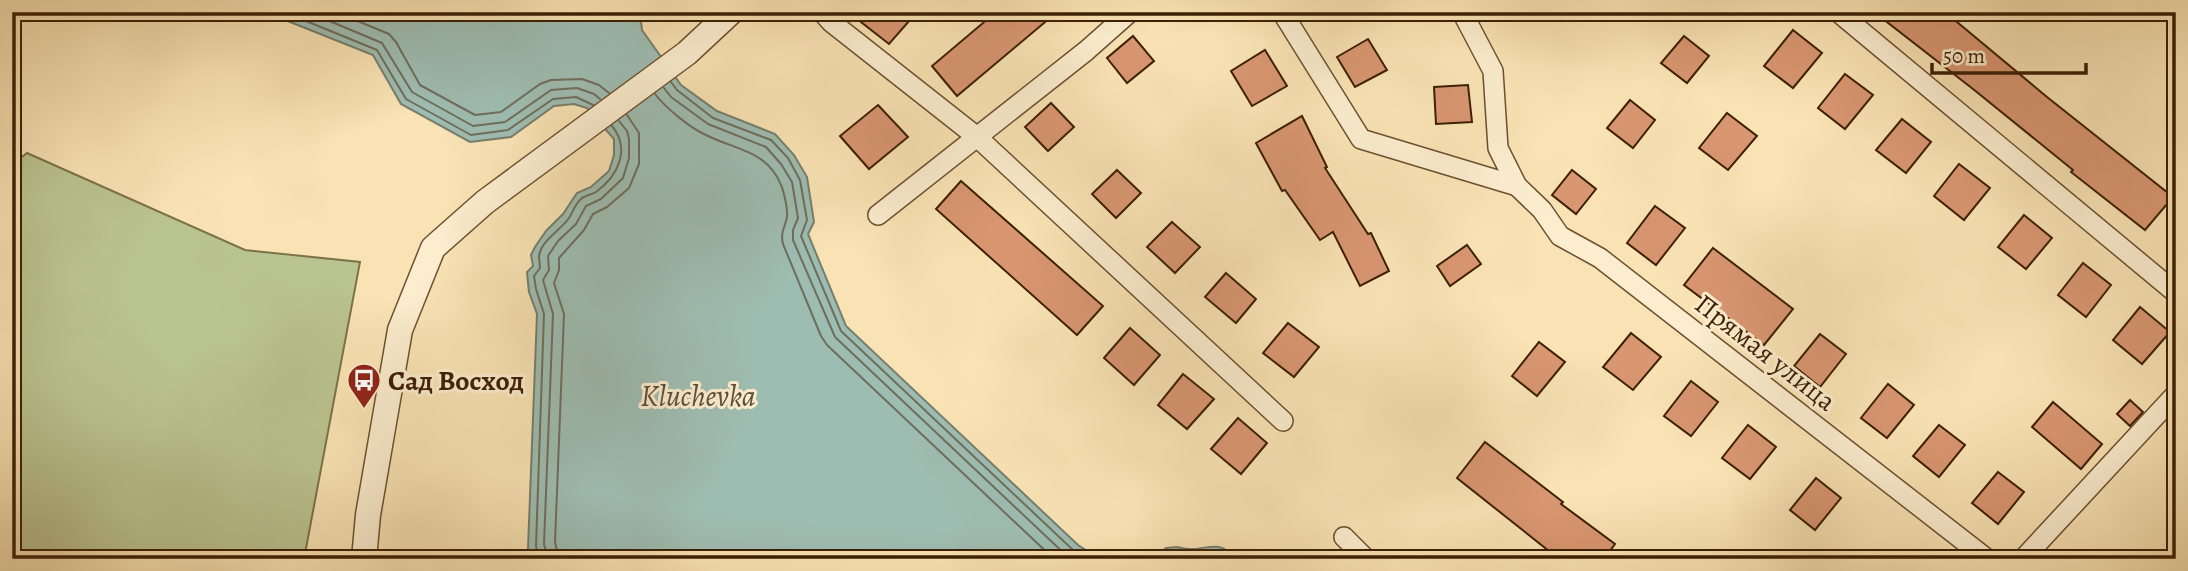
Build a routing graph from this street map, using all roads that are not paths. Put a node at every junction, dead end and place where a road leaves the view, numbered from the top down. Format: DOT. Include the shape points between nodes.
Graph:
graph roads {
  1 [pos="731,12"];
  2 [pos="822,12"];
  3 [pos="1130,12"];
  4 [pos="1282,12"];
  5 [pos="1462,12"];
  6 [pos="1838,12"];
  7 [pos="977,137"];
  8 [pos="1517,186"];
  9 [pos="878,215"];
  10 [pos="2176,293"];
  11 [pos="2176,394"];
  12 [pos="1283,421"];
  13 [pos="1344,537"];
  14 [pos="364,559"];
  15 [pos="1366,559"];
  16 [pos="1987,559"];
  17 [pos="2023,559"];
  1 -- 14 [label="street" via="687,53 485,202 433,248 400,330"];
  2 -- 7 [label="street"];
  3 -- 7 [label="street"];
  4 -- 8 [label="street" via="1362,139"];
  5 -- 8 [label="street" via="1493,71 1498,148"];
  6 -- 10 [label="street"];
  7 -- 9 [label="street"];
  7 -- 12 [label="street"];
  8 -- 16 [label="street, Прямая улица" via="1560,236 1600,258"];
  11 -- 17 [label="street"];
  13 -- 15 [label="street"];
}
